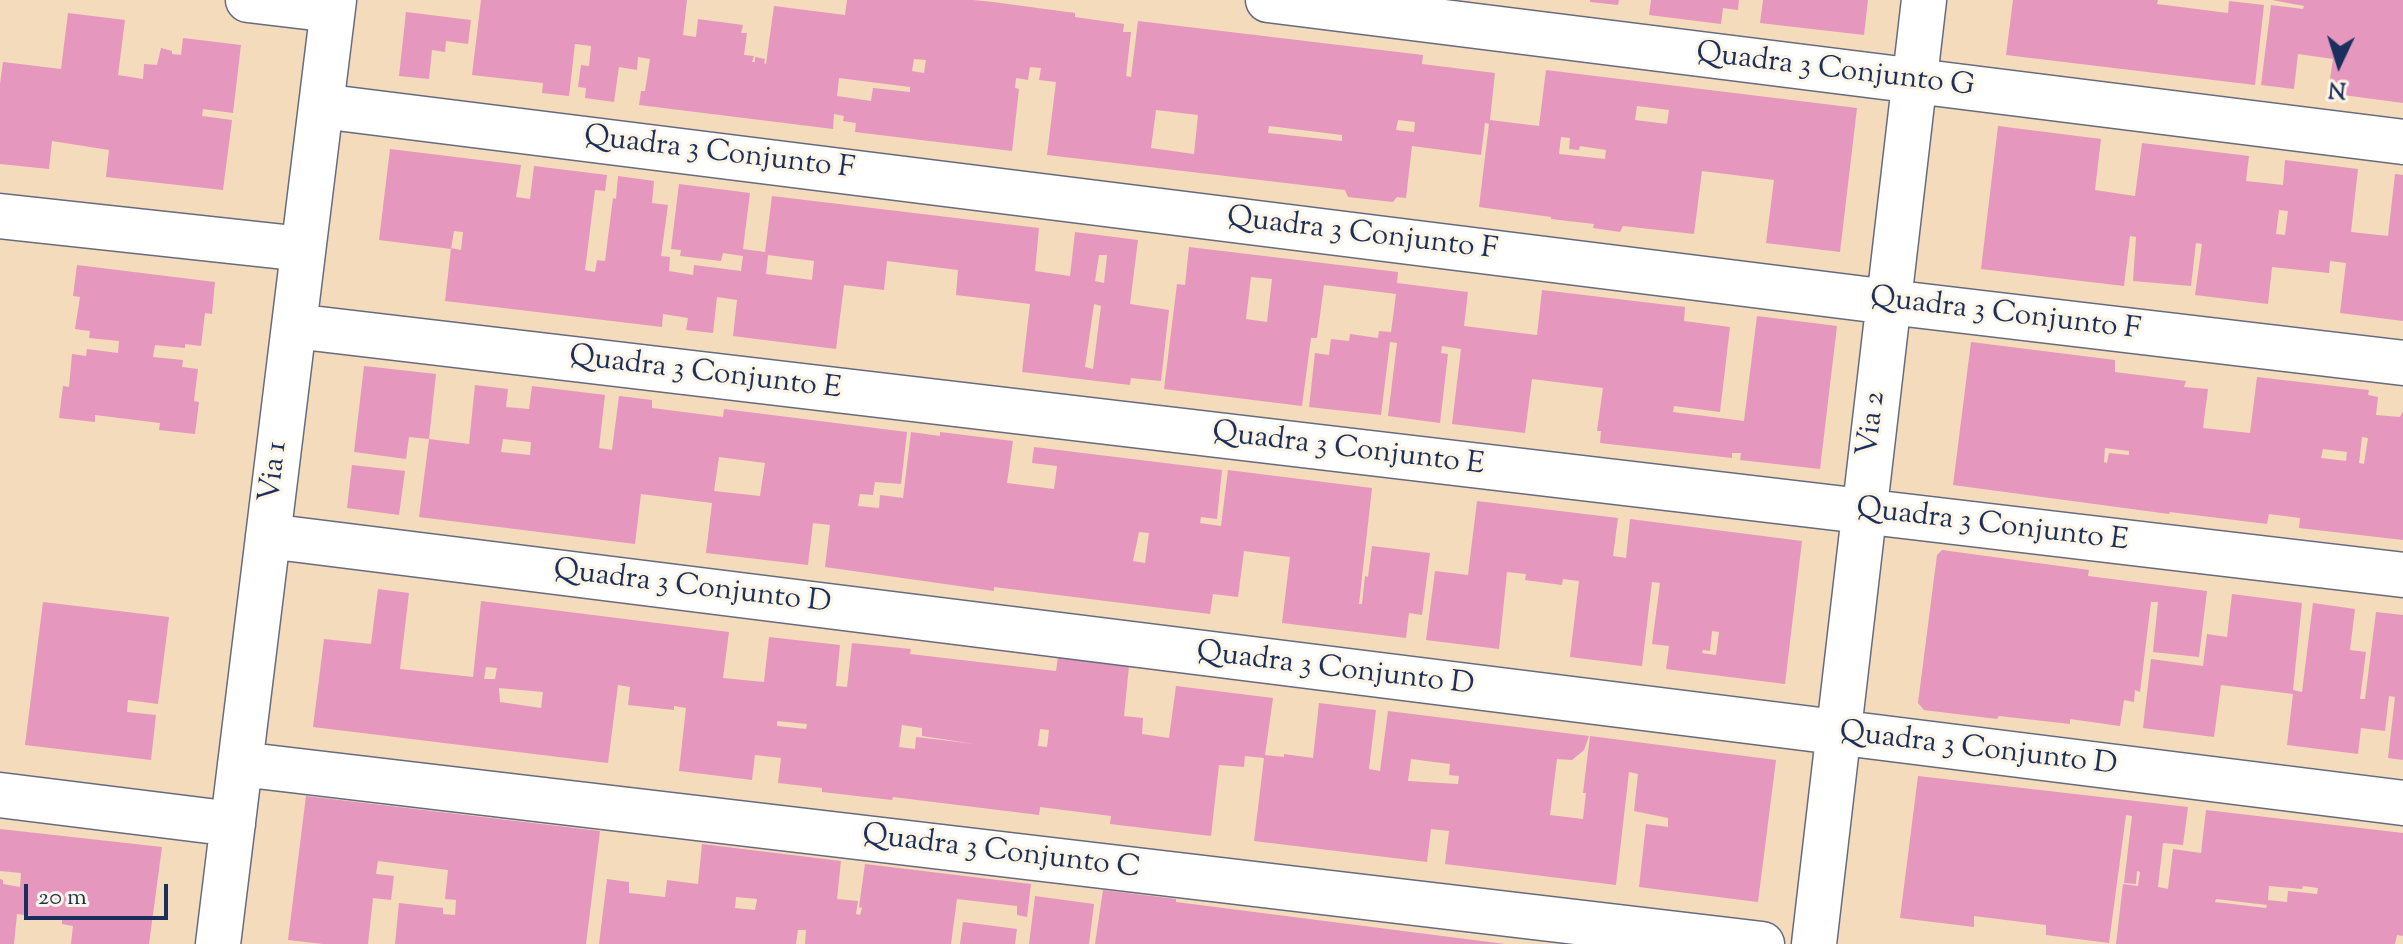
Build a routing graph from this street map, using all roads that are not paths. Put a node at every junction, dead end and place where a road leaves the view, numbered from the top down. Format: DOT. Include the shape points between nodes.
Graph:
graph roads {
  1 [pos="248,0"];
  2 [pos="1268,0"];
  3 [pos="1924,0"];
  4 [pos="333,5"];
  5 [pos="1914,82"];
  6 [pos="321,106"];
  7 [pos="2403,142"];
  8 [pos="0,216"];
  9 [pos="303,249"];
  10 [pos="1889,302"];
  11 [pos="294,326"];
  12 [pos="2403,363"];
  13 [pos="1864,512"];
  14 [pos="268,536"];
  15 [pos="2403,575"];
  16 [pos="1838,734"];
  17 [pos="240,764"];
  18 [pos="0,795"];
  19 [pos="2403,803"];
  20 [pos="233,824"];
  21 [pos="218,944"];
  22 [pos="1762,944"];
  23 [pos="1814,944"];
  1 -- 4 [label="street"];
  2 -- 5 [label="street, Quadra 3 Conjunto G"];
  3 -- 5 [label="street, Via 2"];
  4 -- 6 [label="street, Via 1"];
  5 -- 7 [label="street, Quadra 3 Conjunto G"];
  5 -- 10 [label="street, Via 2"];
  6 -- 9 [label="street, Via 1"];
  6 -- 10 [label="street, Quadra 3 Conjunto F"];
  8 -- 9 [label="street"];
  9 -- 11 [label="street, Via 1"];
  10 -- 12 [label="street, Quadra 3 Conjunto F"];
  10 -- 13 [label="street, Via 2"];
  11 -- 13 [label="street, Quadra 3 Conjunto E"];
  11 -- 14 [label="street, Via 1"];
  13 -- 15 [label="street, Quadra 3 Conjunto E"];
  13 -- 16 [label="street, Via 2"];
  14 -- 16 [label="street, Quadra 3 Conjunto D"];
  14 -- 17 [label="street, Via 1"];
  16 -- 19 [label="street, Quadra 3 Conjunto D"];
  16 -- 23 [label="street, Via 2"];
  17 -- 20 [label="street, Via 1"];
  17 -- 22 [label="street, Quadra 3 Conjunto C"];
  18 -- 20 [label="street"];
  20 -- 21 [label="street, Via 1"];
}
